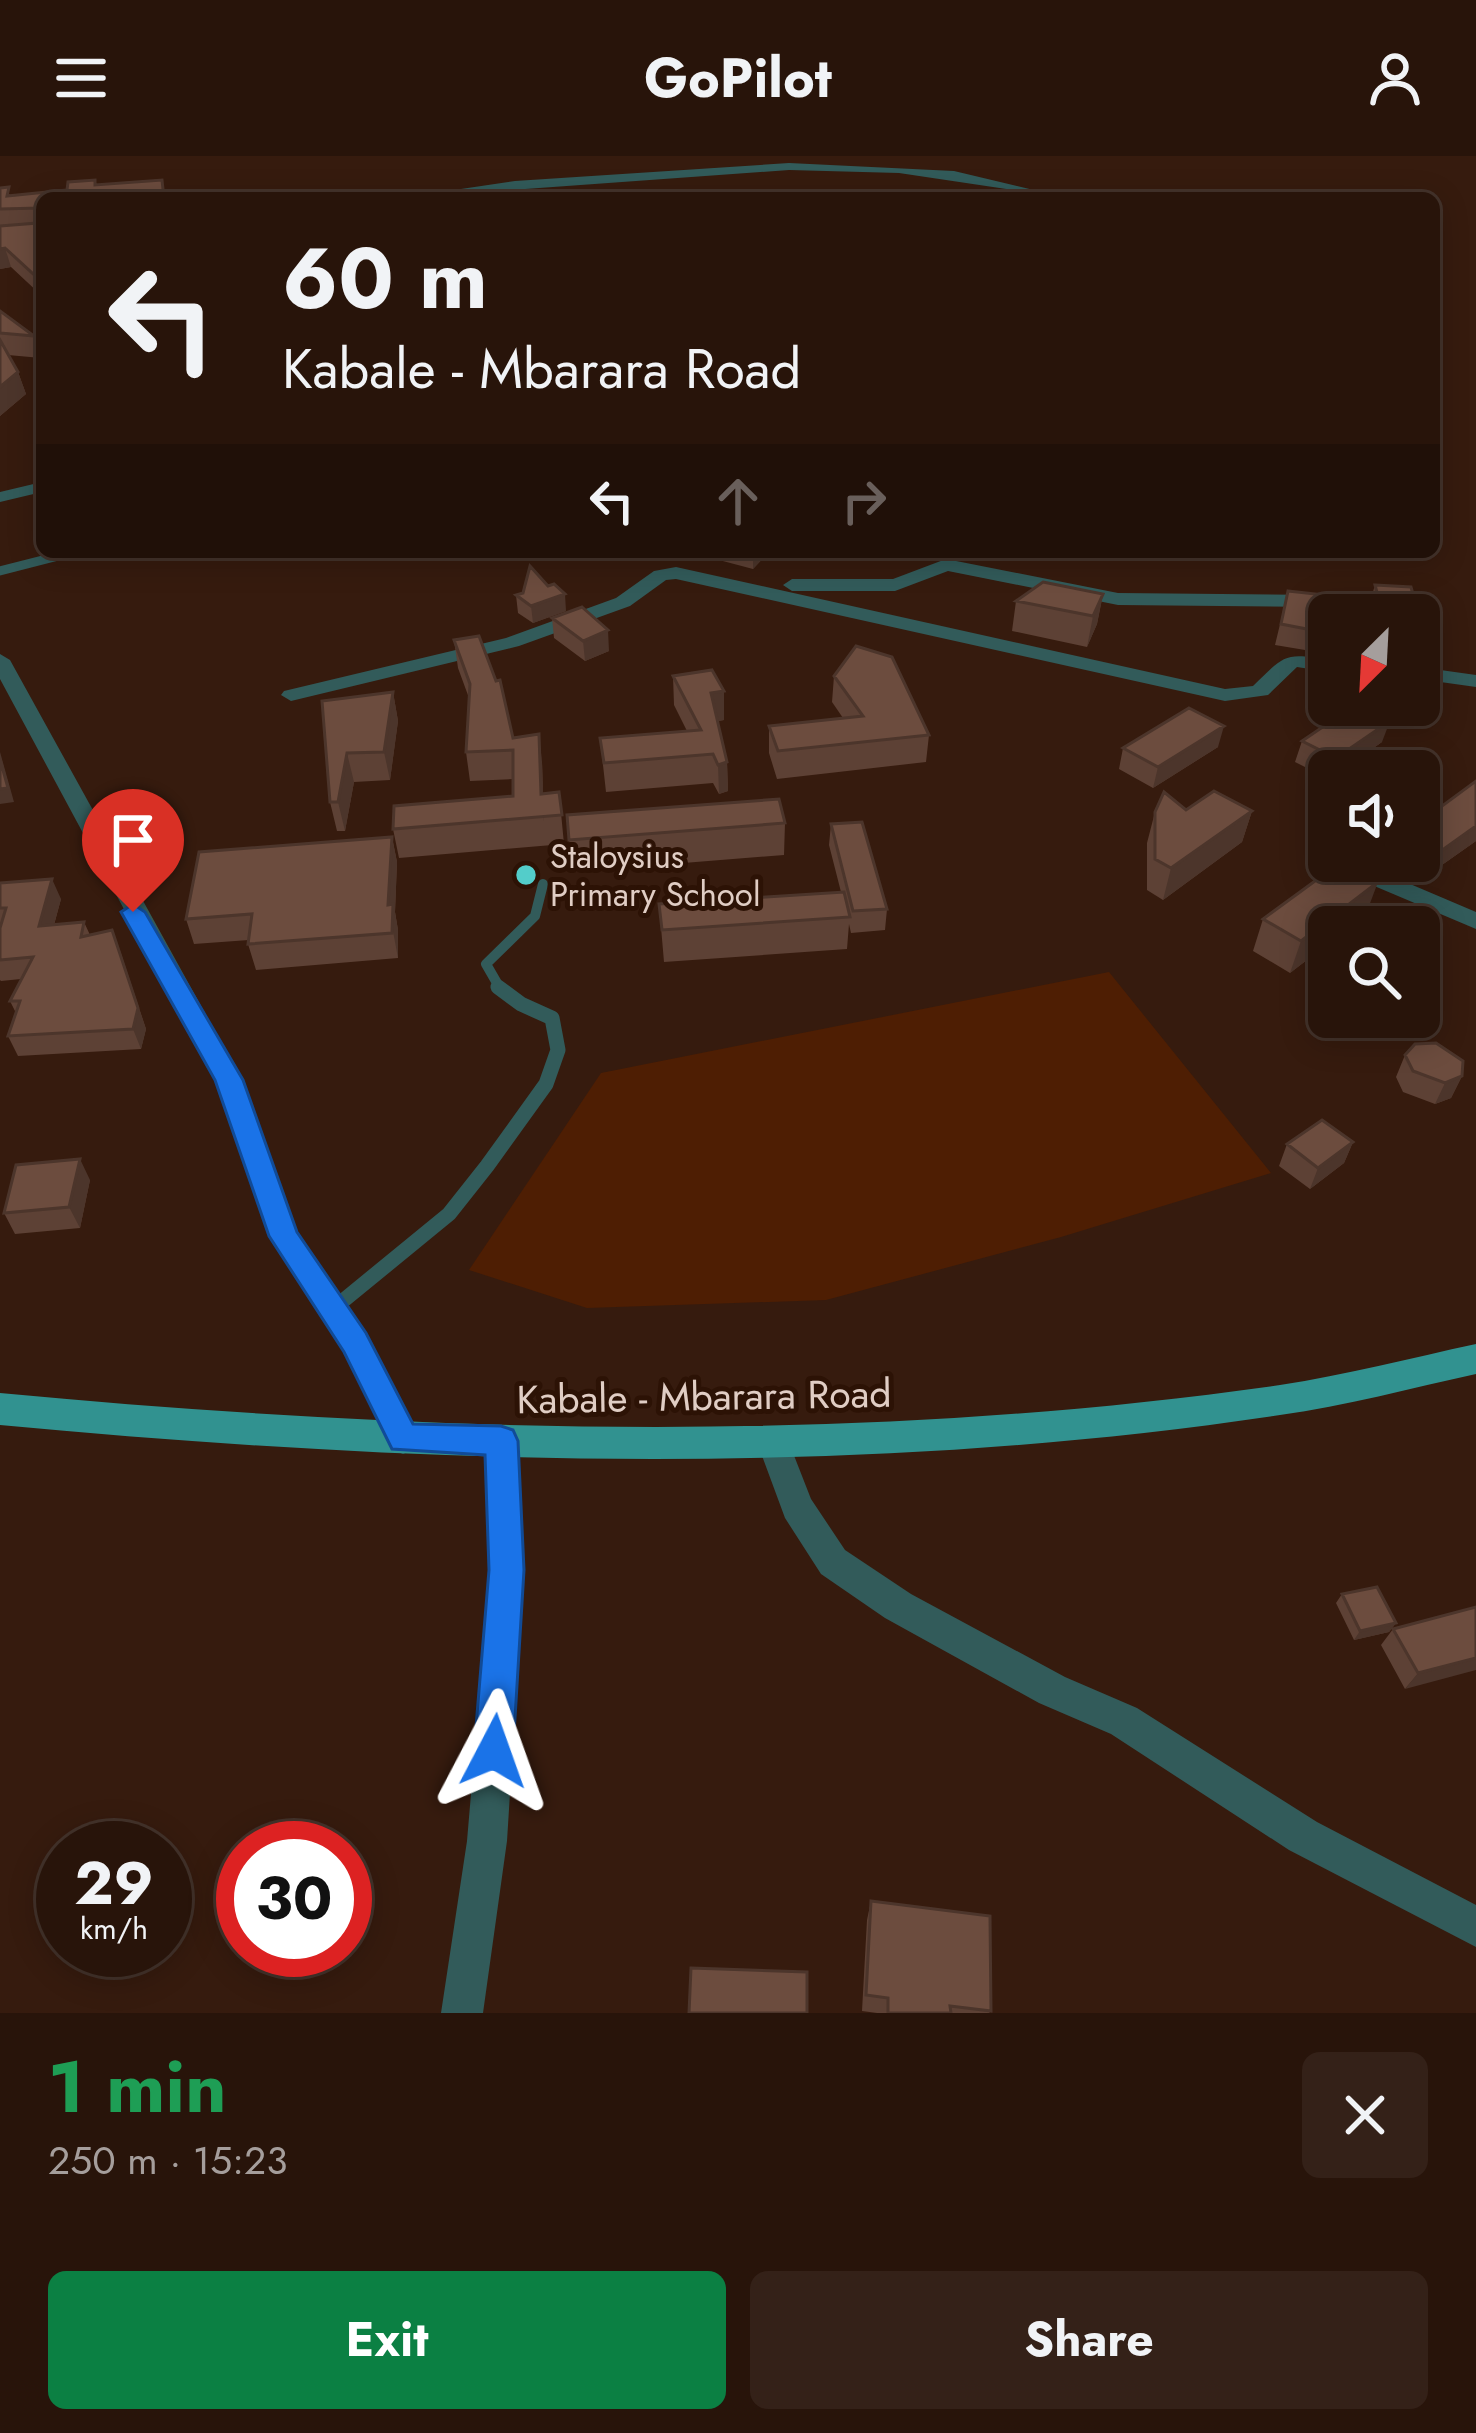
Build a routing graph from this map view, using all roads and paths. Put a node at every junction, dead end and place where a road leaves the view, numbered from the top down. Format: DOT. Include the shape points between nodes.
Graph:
graph roads {
  1 [pos="466,192"];
  2 [pos="1036,192"];
  3 [pos="36,488"];
  4 [pos="0,497"];
  5 [pos="51,558"];
  6 [pos="695,558"];
  7 [pos="0,571"];
  8 [pos="1308,602"];
  9 [pos="0,660"];
  10 [pos="1308,662"];
  11 [pos="1440,676"];
  12 [pos="1476,681"];
  13 [pos="291,695"];
  14 [pos="1385,882"];
  15 [pos="543,884"];
  16 [pos="1476,921"];
  17 [pos="333,1309"];
  18 [pos="1476,1359"];
  19 [pos="0,1409"];
  20 [pos="403,1439"];
  21 [pos="501,1441"];
  22 [pos="774,1445"];
  23 [pos="1476,1927"];
  24 [pos="462,2013"];
  1 -- 2 [label="street" via="674,171 868,166"];
  3 -- 4 [label="street"];
  5 -- 7 [label="lane"];
  6 -- 8 [label="street" via="805,587 895,585 946,565 1118,599"];
  9 -- 17 [label="street" via="229,1080 284,1236"];
  10 -- 13 [label="street" via="1276,670 1270,687 1255,696 1226,695 676,573 623,602 512,642"];
  11 -- 12 [label="street"];
  14 -- 16 [label="street"];
  15 -- 17 [label="lane" via="535,916 486,964 489,980 520,1006 552,1018 558,1049 546,1084 449,1214"];
  17 -- 20 [label="street"];
  18 -- 22 [label="main road, Kabale - Mbarara Road" via="1282,1400"];
  19 -- 20 [label="main road, Kabale - Mbarara Road"];
  20 -- 21 [label="main road, Kabale - Mbarara Road"];
  21 -- 22 [label="main road, Kabale - Mbarara Road"];
  21 -- 24 [label="street" via="503,1616 487,1841"];
  22 -- 23 [label="street" via="797,1507 832,1562 1052,1690 1124,1721 1303,1836"];
}
